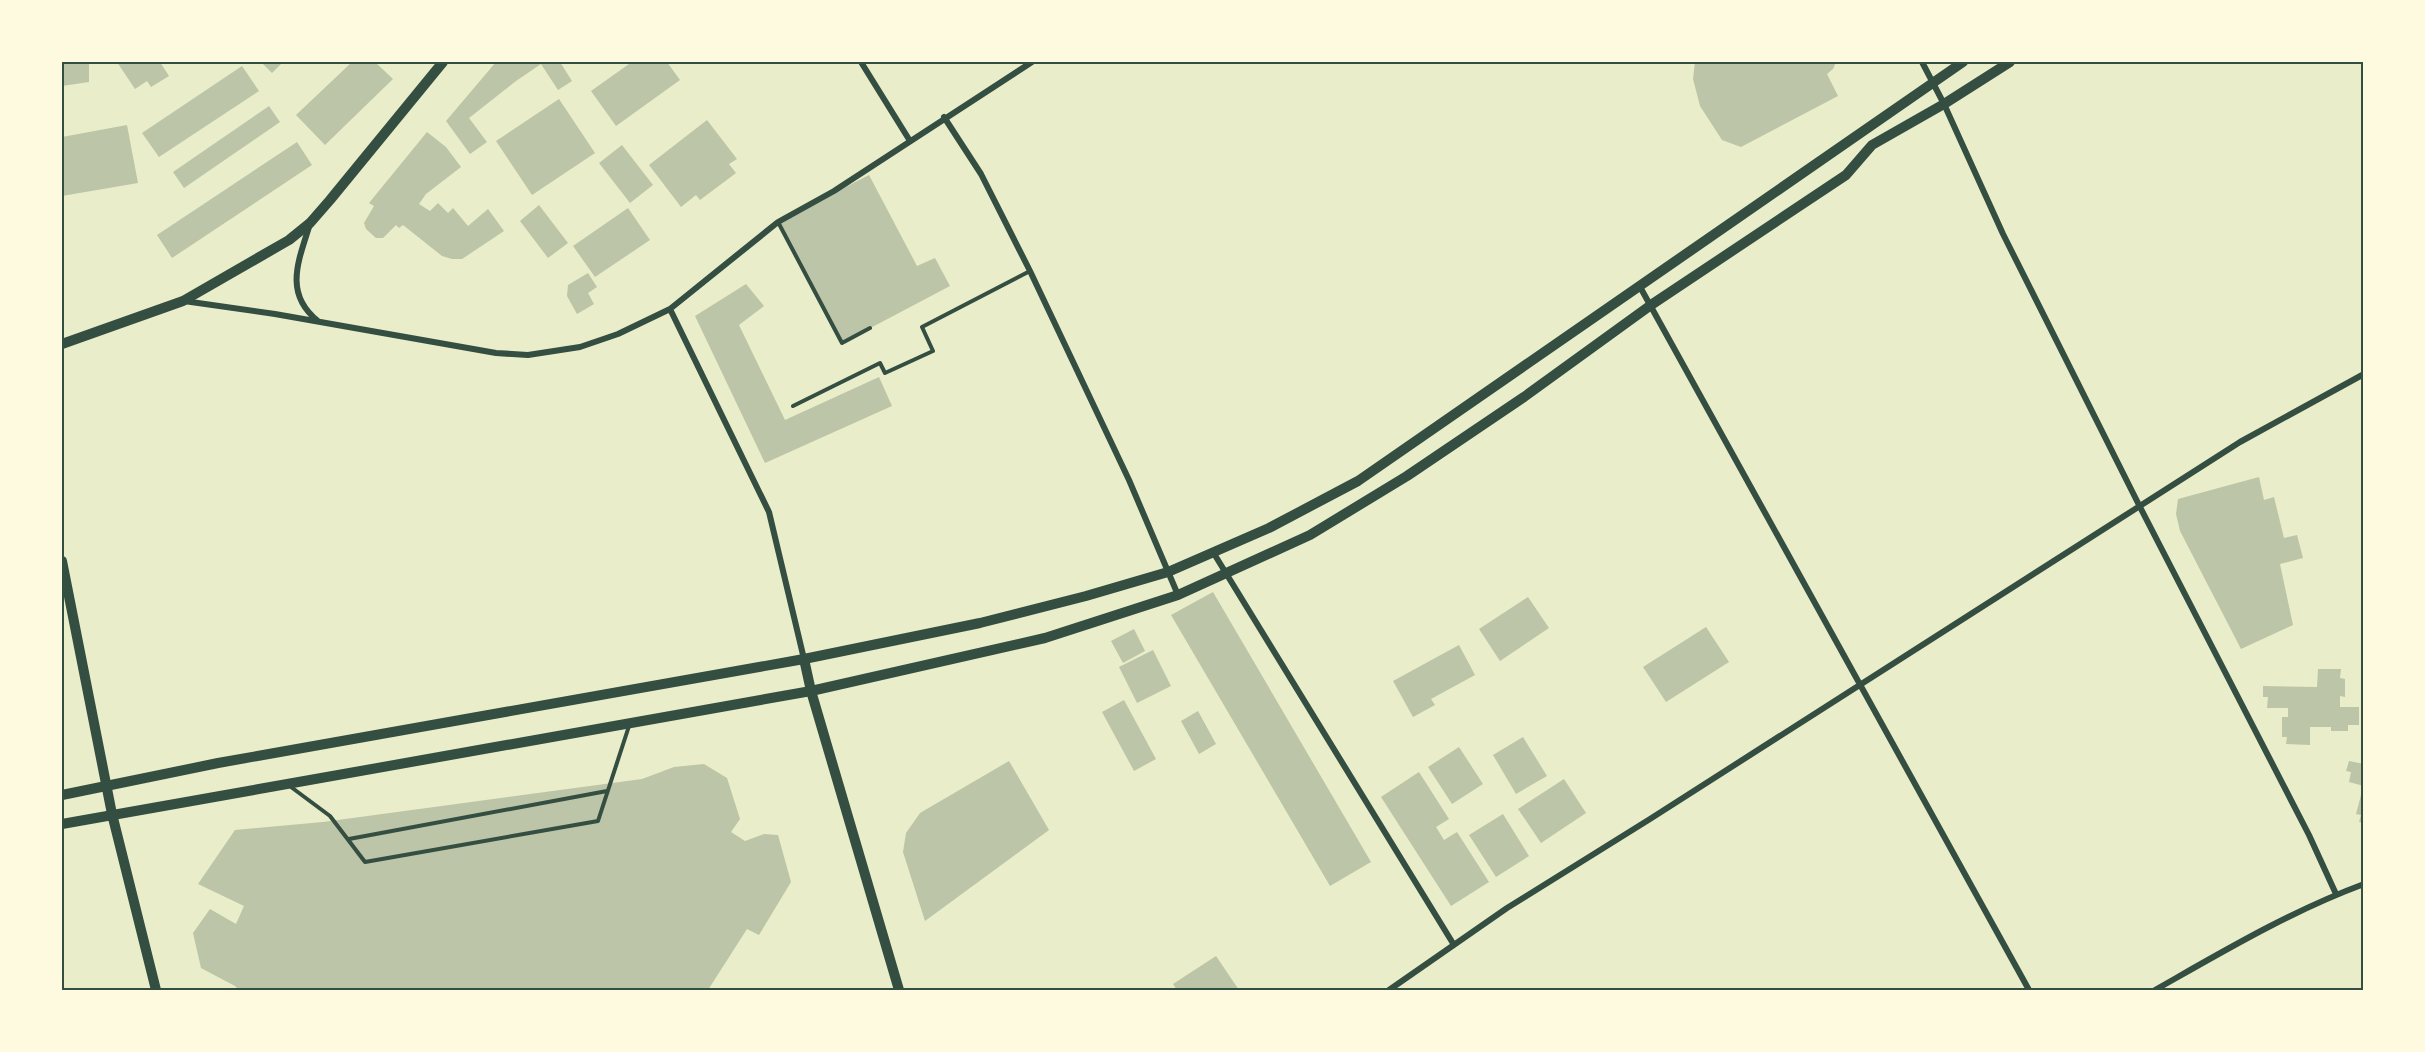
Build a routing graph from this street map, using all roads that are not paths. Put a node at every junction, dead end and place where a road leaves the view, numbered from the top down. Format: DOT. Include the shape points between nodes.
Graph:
graph roads {
  1 [pos="443,62"];
  2 [pos="861,62"];
  3 [pos="1032,62"];
  4 [pos="1922,62"];
  5 [pos="1963,62"];
  6 [pos="2010,62"];
  7 [pos="1933,82"];
  8 [pos="1944,104"];
  9 [pos="944,117"];
  10 [pos="910,141"];
  11 [pos="778,222"];
  12 [pos="310,223"];
  13 [pos="1030,271"];
  14 [pos="1639,285"];
  15 [pos="183,301"];
  16 [pos="1651,305"];
  17 [pos="670,309"];
  18 [pos="320,322"];
  19 [pos="870,328"];
  20 [pos="62,344"];
  21 [pos="2364,374"];
  22 [pos="792,406"];
  23 [pos="2140,507"];
  24 [pos="1213,552"];
  25 [pos="62,561"];
  26 [pos="1168,572"];
  27 [pos="1225,573"];
  28 [pos="1178,595"];
  29 [pos="804,659"];
  30 [pos="1861,683"];
  31 [pos="811,691"];
  32 [pos="630,723"];
  33 [pos="286,783"];
  34 [pos="106,786"];
  35 [pos="608,791"];
  36 [pos="62,795"];
  37 [pos="112,814"];
  38 [pos="62,824"];
  39 [pos="349,839"];
  40 [pos="2364,884"];
  41 [pos="2336,894"];
  42 [pos="1455,945"];
  43 [pos="156,990"];
  44 [pos="899,990"];
  45 [pos="1389,990"];
  46 [pos="2029,990"];
  47 [pos="2155,990"];
  1 -- 12 [label="main road"];
  2 -- 10 [label="street"];
  3 -- 9 [label="street"];
  4 -- 7 [label="street"];
  5 -- 7 [label="main road"];
  6 -- 8 [label="main road"];
  7 -- 8 [label="street"];
  7 -- 14 [label="main road"];
  8 -- 16 [label="main road" via="1872,145 1846,175"];
  8 -- 23 [label="street" via="2003,234"];
  9 -- 10 [label="street"];
  9 -- 13 [label="street" via="981,174"];
  10 -- 11 [label="street"];
  11 -- 17 [label="street"];
  11 -- 19 [label="lane" via="842,343"];
  12 -- 15 [label="main road" via="271,252"];
  12 -- 18 [label="street" via="297,271 297,294"];
  13 -- 22 [label="lane" via="922,327 933,351 885,373 880,363"];
  13 -- 26 [label="street"];
  14 -- 16 [label="street"];
  14 -- 24 [label="main road" via="1358,482"];
  15 -- 18 [label="street"];
  15 -- 20 [label="main road"];
  16 -- 27 [label="main road" via="1407,476 1310,535"];
  16 -- 30 [label="street"];
  17 -- 18 [label="street" via="618,334 528,356"];
  17 -- 29 [label="street" via="769,512"];
  21 -- 23 [label="street" via="2240,442"];
  23 -- 30 [label="street"];
  23 -- 41 [label="street"];
  24 -- 26 [label="main road"];
  24 -- 27 [label="street"];
  25 -- 34 [label="main road"];
  26 -- 28 [label="street"];
  26 -- 29 [label="main road" via="980,623"];
  27 -- 28 [label="main road"];
  27 -- 42 [label="street"];
  28 -- 31 [label="main road" via="1045,638"];
  29 -- 31 [label="main road"];
  29 -- 34 [label="main road"];
  30 -- 42 [label="street"];
  30 -- 46 [label="street"];
  31 -- 32 [label="main road"];
  31 -- 44 [label="main road"];
  32 -- 33 [label="main road"];
  32 -- 35 [label="lane"];
  33 -- 37 [label="main road"];
  33 -- 39 [label="lane" via="330,816"];
  34 -- 36 [label="main road"];
  34 -- 37 [label="main road"];
  35 -- 39 [label="lane"];
  35 -- 39 [label="lane" via="598,821 365,862"];
  37 -- 38 [label="main road"];
  37 -- 43 [label="main road"];
  40 -- 41 [label="street"];
  41 -- 47 [label="street"];
  42 -- 45 [label="street"];
}
